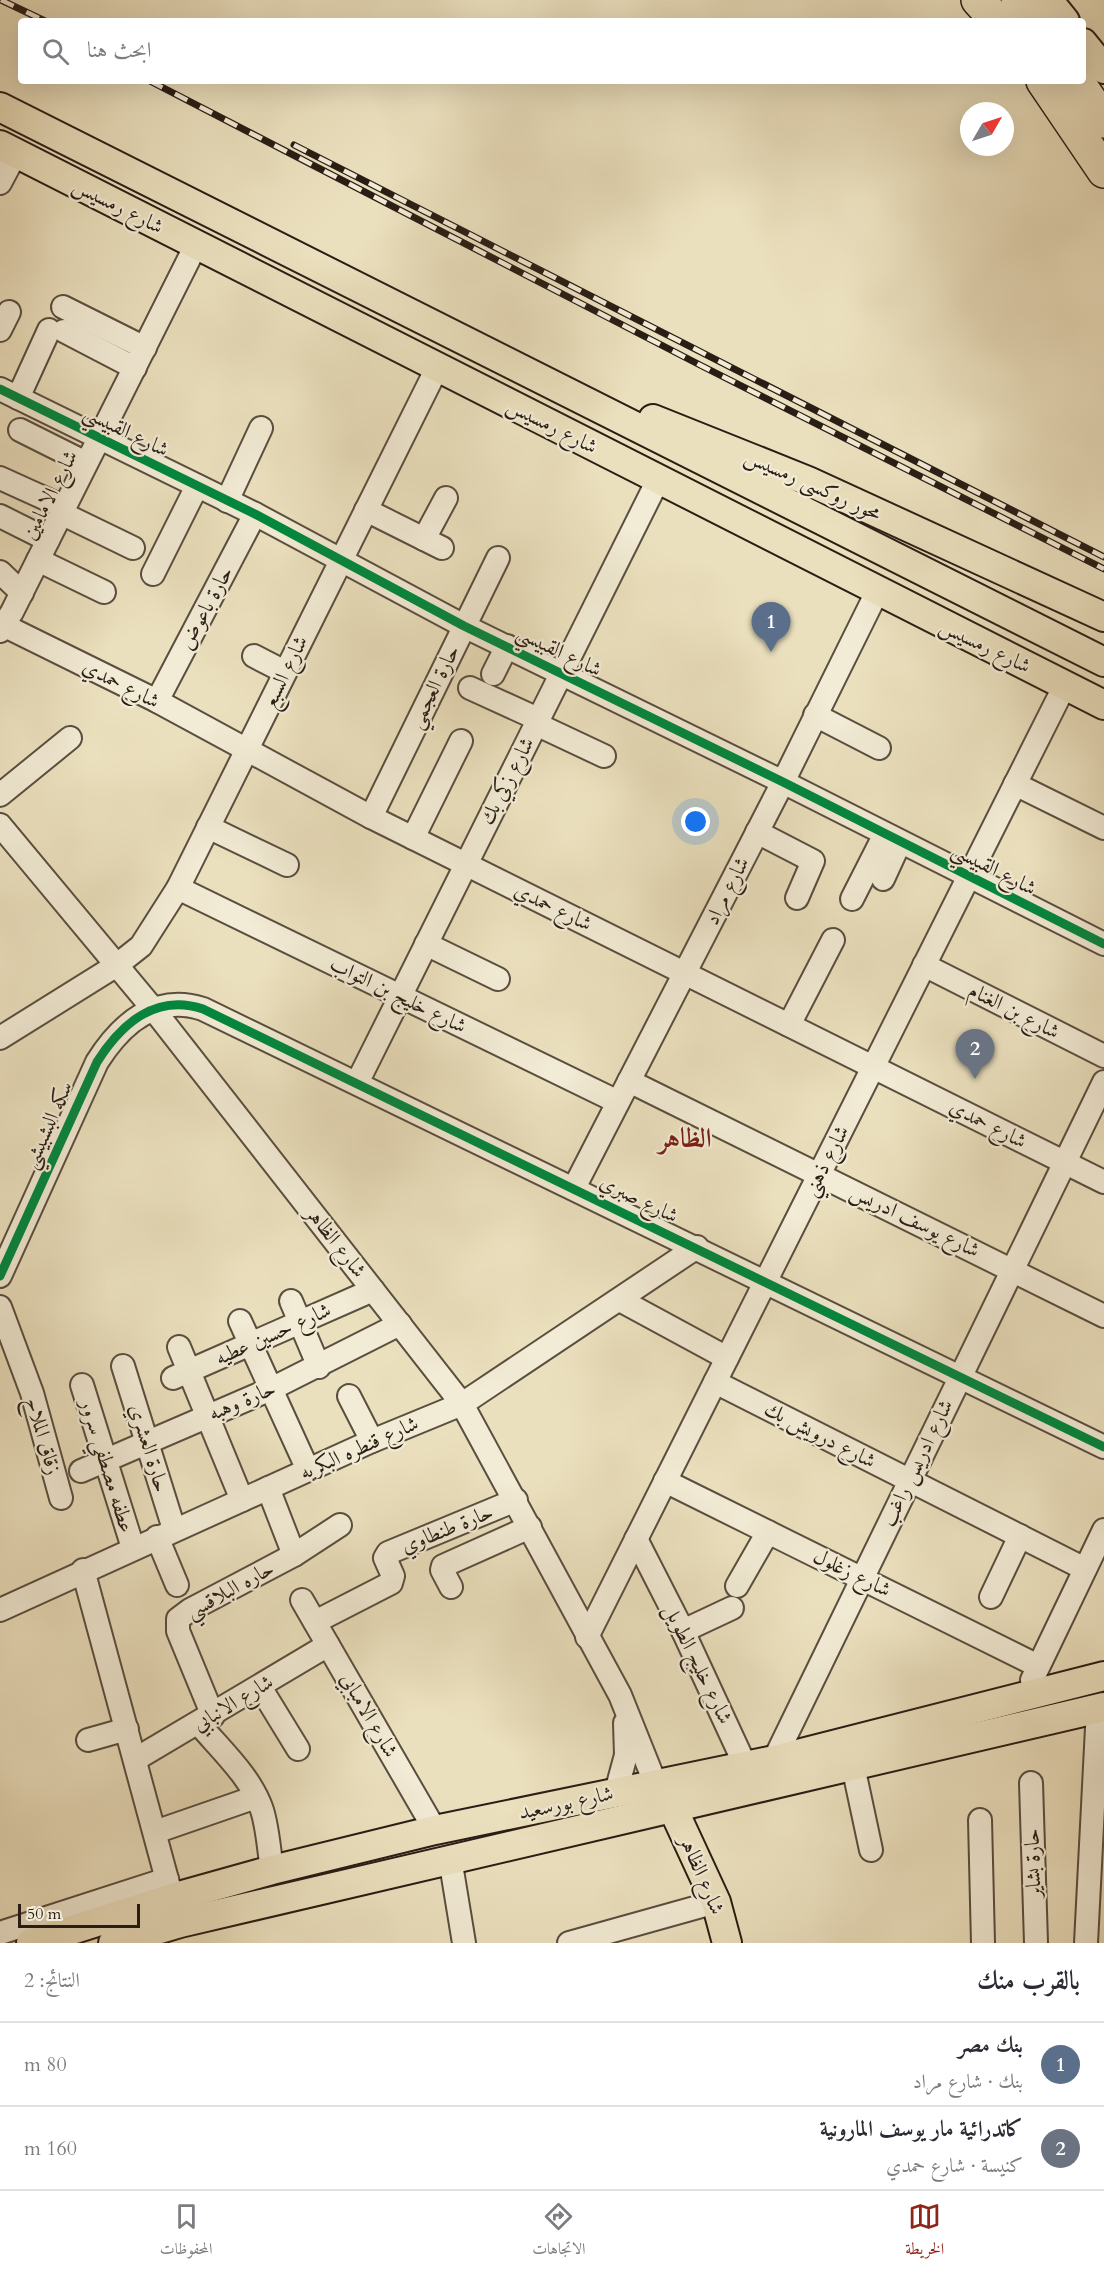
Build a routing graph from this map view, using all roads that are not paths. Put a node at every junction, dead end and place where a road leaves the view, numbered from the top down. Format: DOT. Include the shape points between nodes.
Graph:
graph roads {
  1 [pos="978,0"];
  2 [pos="992,0"];
  3 [pos="1001,0"];
  4 [pos="1018,0"];
  5 [pos="1031,0"];
  6 [pos="1048,0"];
  7 [pos="994,18"];
  8 [pos="1008,18"];
  9 [pos="1017,18"];
  10 [pos="1031,18"];
  11 [pos="1046,18"];
  12 [pos="1063,18"];
  13 [pos="1086,47"];
  14 [pos="1104,69"];
  15 [pos="1086,71"];
  16 [pos="1045,84"];
  17 [pos="1061,84"];
  18 [pos="1070,84"];
  19 [pos="1078,84"];
  20 [pos="1104,92"];
  21 [pos="0,107"];
  22 [pos="1101,130"];
  23 [pos="8,149"];
  24 [pos="1104,171"];
  25 [pos="0,183"];
  26 [pos="196,245"];
  27 [pos="63,307"];
  28 [pos="140,358"];
  29 [pos="437,368"];
  30 [pos="516,368"];
  31 [pos="9,393"];
  32 [pos="261,428"];
  33 [pos="20,430"];
  34 [pos="98,438"];
  35 [pos="86,463"];
  36 [pos="0,478"];
  37 [pos="658,480"];
  38 [pos="197,486"];
  39 [pos="446,498"];
  40 [pos="227,501"];
  41 [pos="63,510"];
  42 [pos="366,510"];
  43 [pos="255,514"];
  44 [pos="0,516"];
  45 [pos="48,540"];
  46 [pos="133,548"];
  47 [pos="498,558"];
  48 [pos="342,559"];
  49 [pos="38,560"];
  50 [pos="0,572"];
  51 [pos="153,574"];
  52 [pos="22,592"];
  53 [pos="104,592"];
  54 [pos="878,592"];
  55 [pos="1104,616"];
  56 [pos="465,626"];
  57 [pos="2,628"];
  58 [pos="507,646"];
  59 [pos="254,656"];
  60 [pos="1104,662"];
  61 [pos="285,672"];
  62 [pos="562,672"];
  63 [pos="493,674"];
  64 [pos="1065,685"];
  65 [pos="470,688"];
  66 [pos="157,701"];
  67 [pos="1104,705"];
  68 [pos="815,715"];
  69 [pos="537,722"];
  70 [pos="70,738"];
  71 [pos="461,741"];
  72 [pos="879,748"];
  73 [pos="246,750"];
  74 [pos="604,756"];
  75 [pos="783,782"];
  76 [pos="1015,784"];
  77 [pos="0,795"];
  78 [pos="371,817"];
  79 [pos="1,826"];
  80 [pos="208,827"];
  81 [pos="1104,828"];
  82 [pos="757,832"];
  83 [pos="413,838"];
  84 [pos="893,838"];
  85 [pos="466,864"];
  86 [pos="287,865"];
  87 [pos="969,876"];
  88 [pos="883,879"];
  89 [pos="178,888"];
  90 [pos="797,898"];
  91 [pos="852,899"];
  92 [pos="833,940"];
  93 [pos="426,944"];
  94 [pos="1104,944"];
  95 [pos="117,965"];
  96 [pos="924,965"];
  97 [pos="685,973"];
  98 [pos="498,979"];
  99 [pos="400,996"];
  100 [pos="154,1010"];
  101 [pos="789,1025"];
  102 [pos="0,1038"];
  103 [pos="1104,1056"];
  104 [pos="873,1066"];
  105 [pos="629,1081"];
  106 [pos="1104,1082"];
  107 [pos="357,1083"];
  108 [pos="618,1102"];
  109 [pos="1064,1162"];
  110 [pos="819,1174"];
  111 [pos="1104,1182"];
  112 [pos="573,1188"];
  113 [pos="697,1247"];
  114 [pos="1012,1269"];
  115 [pos="0,1276"];
  116 [pos="766,1280"];
  117 [pos="373,1290"];
  118 [pos="620,1300"];
  119 [pos="291,1301"];
  120 [pos="0,1307"];
  121 [pos="1104,1316"];
  122 [pos="240,1321"];
  123 [pos="300,1322"];
  124 [pos="400,1324"];
  125 [pos="250,1344"];
  126 [pos="179,1347"];
  127 [pos="727,1358"];
  128 [pos="123,1366"];
  129 [pos="319,1367"];
  130 [pos="181,1374"];
  131 [pos="960,1375"];
  132 [pos="715,1382"];
  133 [pos="82,1385"];
  134 [pos="272,1389"];
  135 [pos="349,1396"];
  136 [pos="462,1404"];
  137 [pos="208,1416"];
  138 [pos="147,1441"];
  139 [pos="372,1441"];
  140 [pos="1104,1447"];
  141 [pos="105,1460"];
  142 [pos="308,1470"];
  143 [pos="81,1471"];
  144 [pos="908,1480"];
  145 [pos="665,1481"];
  146 [pos="268,1488"];
  147 [pos="61,1498"];
  148 [pos="242,1500"];
  149 [pos="516,1500"];
  150 [pos="340,1525"];
  151 [pos="530,1527"];
  152 [pos="1104,1530"];
  153 [pos="768,1532"];
  154 [pos="165,1533"];
  155 [pos="1020,1536"];
  156 [pos="636,1539"];
  157 [pos="133,1548"];
  158 [pos="294,1554"];
  159 [pos="1085,1569"];
  160 [pos="83,1570"];
  161 [pos="861,1578"];
  162 [pos="177,1585"];
  163 [pos="452,1587"];
  164 [pos="991,1597"];
  165 [pos="302,1600"];
  166 [pos="0,1610"];
  167 [pos="315,1622"];
  168 [pos="683,1631"];
  169 [pos="587,1637"];
  170 [pos="328,1645"];
  171 [pos="1038,1666"];
  172 [pos="1104,1676"];
  173 [pos="260,1687"];
  174 [pos="620,1695"];
  175 [pos="1023,1697"];
  176 [pos="1101,1708"];
  177 [pos="206,1720"];
  178 [pos="127,1729"];
  179 [pos="88,1740"];
  180 [pos="298,1749"];
  181 [pos="136,1759"];
  182 [pos="853,1766"];
  183 [pos="762,1775"];
  184 [pos="1031,1783"];
  185 [pos="656,1785"];
  186 [pos="616,1792"];
  187 [pos="256,1797"];
  188 [pos="674,1809"];
  189 [pos="980,1820"];
  190 [pos="435,1830"];
  191 [pos="155,1832"];
  192 [pos="871,1850"];
  193 [pos="450,1858"];
  194 [pos="272,1870"];
  195 [pos="170,1889"];
  196 [pos="716,1902"];
  197 [pos="0,1933"];
  198 [pos="31,1943"];
  199 [pos="113,1943"];
  200 [pos="464,1943"];
  201 [pos="568,1943"];
  202 [pos="727,1943"];
  203 [pos="983,1943"];
  204 [pos="1036,1943"];
  205 [pos="1086,1943"];
  1 -- 7 [label="highway"];
  2 -- 8 [label="highway"];
  3 -- 9 [label="main road"];
  4 -- 10 [label="highway"];
  5 -- 11 [label="main road"];
  6 -- 12 [label="main road"];
  13 -- 14 [label="main road"];
  15 -- 20 [label="main road"];
  16 -- 24 [label="highway"];
  17 -- 22 [label="highway"];
  18 -- 22 [label="main road"];
  19 -- 22 [label="highway"];
  21 -- 30 [label="main road, شارع رمسيس"];
  23 -- 25 [label="street"];
  23 -- 26 [label="main road, شارع رمسيس"];
  26 -- 28 [label="street, شارع الامامين"];
  26 -- 29 [label="main road, شارع رمسيس"];
  27 -- 28 [label="street"];
  28 -- 31 [label="street" via="57,330"];
  28 -- 34 [label="street, شارع الامامين"];
  29 -- 37 [label="main road, شارع رمسيس"];
  29 -- 42 [label="street, شارع السبع"];
  30 -- 55 [label="main road, محور روكسى رمسيس" via="764,462"];
  30 -- 60 [label="main road, شارع رمسيس"];
  31 -- 34 [label="street, شارع القبيسي"];
  32 -- 40 [label="street"];
  33 -- 35 [label="street"];
  34 -- 35 [label="street, شارع الامامين"];
  34 -- 38 [label="street, شارع القبيسي"];
  35 -- 41 [label="street, شارع الامامين"];
  36 -- 41 [label="street"];
  37 -- 54 [label="main road, شارع رمسيس"];
  37 -- 62 [label="street, شارع زكي بك"];
  38 -- 40 [label="street, شارع القبيسي"];
  38 -- 51 [label="street"];
  39 -- 42 [label="street" via="433,544"];
  40 -- 43 [label="street, شارع القبيسي"];
  41 -- 45 [label="street, شارع الامامين"];
  41 -- 46 [label="street"];
  42 -- 48 [label="street, شارع السبع"];
  43 -- 48 [label="street, شارع القبيسي"];
  43 -- 66 [label="street, حارة باعوض"];
  44 -- 45 [label="street"];
  45 -- 49 [label="street, شارع الامامين"];
  47 -- 56 [label="street, حارة العجمي"];
  48 -- 56 [label="street, شارع القبيسي"];
  48 -- 61 [label="street, شارع السبع"];
  49 -- 52 [label="street, شارع الامامين"];
  49 -- 53 [label="street"];
  50 -- 52 [label="street"];
  52 -- 57 [label="street, شارع الامامين"];
  54 -- 64 [label="main road, شارع رمسيس"];
  54 -- 68 [label="street, شارع مراد"];
  56 -- 58 [label="street, شارع القبيسي"];
  56 -- 78 [label="street, حارة العجمي"];
  57 -- 66 [label="street, شارع حمدي"];
  58 -- 62 [label="street, شارع القبيسي"];
  58 -- 63 [label="street"];
  59 -- 61 [label="street"];
  61 -- 73 [label="street, شارع السبع"];
  62 -- 69 [label="street, شارع زكي بك"];
  62 -- 75 [label="street, شارع القبيسي"];
  64 -- 67 [label="main road, شارع رمسيس"];
  64 -- 76 [label="street, شارع ذهني"];
  65 -- 69 [label="street"];
  66 -- 73 [label="street, شارع حمدي"];
  68 -- 72 [label="street"];
  68 -- 75 [label="street, شارع مراد"];
  69 -- 74 [label="street"];
  69 -- 85 [label="street, شارع زكي بك"];
  70 -- 77 [label="street"];
  71 -- 83 [label="street"];
  73 -- 78 [label="street, شارع حمدي"];
  73 -- 80 [label="street, شارع السبع"];
  75 -- 82 [label="street, شارع مراد"];
  75 -- 84 [label="street, شارع القبيسي"];
  76 -- 81 [label="street"];
  76 -- 87 [label="street, شارع ذهني"];
  78 -- 83 [label="street, شارع حمدي"];
  79 -- 95 [label="street, شارع الظاهر"];
  80 -- 86 [label="street"];
  80 -- 89 [label="street, شارع السبع"];
  82 -- 90 [label="street" via="813,861"];
  82 -- 97 [label="street, شارع مراد"];
  83 -- 85 [label="street, شارع حمدي"];
  84 -- 87 [label="street, شارع القبيسي"];
  84 -- 88 [label="street"];
  84 -- 91 [label="street"];
  85 -- 93 [label="street, شارع زكي بك"];
  85 -- 97 [label="street, شارع حمدي"];
  87 -- 94 [label="street, شارع القبيسي"];
  87 -- 96 [label="street, شارع ذهني"];
  89 -- 95 [label="street, شارع السبع" via="141,946"];
  89 -- 99 [label="street, شارع خليج بن التواب"];
  92 -- 101 [label="street"];
  93 -- 98 [label="street"];
  93 -- 99 [label="street, شارع زكي بك"];
  95 -- 100 [label="street, شارع الظاهر"];
  95 -- 102 [label="street, شارع السبع"];
  96 -- 103 [label="street, شارع بن الغنام"];
  96 -- 104 [label="street, شارع ذهني"];
  97 -- 101 [label="street, شارع حمدي"];
  97 -- 105 [label="street, شارع مراد"];
  99 -- 107 [label="street, شارع زكي بك"];
  99 -- 108 [label="street, شارع خليج بن التواب"];
  100 -- 107 [label="street, شارع صبري" via="170,1003 203,1009"];
  100 -- 115 [label="street, سكه البشبيشي" via="124,1028 97,1062"];
  100 -- 117 [label="street, شارع الظاهر"];
  101 -- 104 [label="street, شارع حمدي"];
  104 -- 109 [label="street, شارع حمدي"];
  104 -- 110 [label="street, شارع ذهني"];
  105 -- 108 [label="street, شارع مراد"];
  105 -- 110 [label="street, شارع يوسف ادريس"];
  106 -- 109 [label="street, شارع ادريس راغب"];
  107 -- 112 [label="street, شارع صبري"];
  108 -- 112 [label="street, شارع مراد"];
  109 -- 111 [label="street, شارع حمدي"];
  109 -- 114 [label="street, شارع ادريس راغب"];
  110 -- 114 [label="street, شارع يوسف ادريس"];
  110 -- 116 [label="street, شارع ذهني"];
  112 -- 113 [label="street, شارع صبري"];
  113 -- 116 [label="street, شارع صبري"];
  113 -- 118 [label="street, شارع قنطره البكريه"];
  114 -- 121 [label="street, شارع يوسف ادريس"];
  114 -- 131 [label="street, شارع ادريس راغب"];
  116 -- 127 [label="street, شارع ذهني"];
  116 -- 131 [label="street, شارع صبري"];
  117 -- 123 [label="street, شارع حسين عطيه"];
  117 -- 124 [label="street, شارع الظاهر"];
  118 -- 127 [label="street"];
  118 -- 136 [label="street, شارع قنطره البكريه"];
  119 -- 123 [label="street"];
  120 -- 147 [label="street, زقاق الملاح" via="32,1393"];
  122 -- 125 [label="street"];
  123 -- 125 [label="street, شارع حسين عطيه"];
  123 -- 129 [label="street"];
  124 -- 129 [label="street, حارة وهبه"];
  124 -- 136 [label="street, شارع الظاهر"];
  125 -- 130 [label="street, شارع حسين عطيه"];
  125 -- 134 [label="street"];
  126 -- 130 [label="street"];
  127 -- 132 [label="street, شارع ذهني"];
  128 -- 138 [label="street, حارة العشري"];
  129 -- 134 [label="street, حارة وهبه"];
  130 -- 137 [label="street"];
  131 -- 140 [label="street, شارع صبري"];
  131 -- 144 [label="street, شارع ادريس راغب"];
  132 -- 144 [label="street, شارع درويش بك"];
  132 -- 145 [label="street, شارع ذهني"];
  133 -- 141 [label="street, عطفه مصطفي سرور"];
  134 -- 137 [label="street, حارة وهبه"];
  134 -- 142 [label="street"];
  135 -- 139 [label="street"];
  136 -- 139 [label="street, شارع قنطره البكريه"];
  136 -- 149 [label="street, شارع الظاهر"];
  137 -- 138 [label="street, حارة وهبه"];
  137 -- 148 [label="street"];
  138 -- 141 [label="street, حارة وهبه"];
  138 -- 154 [label="street, حارة العشري"];
  139 -- 142 [label="street, شارع قنطره البكريه"];
  141 -- 143 [label="street, حارة وهبه"];
  141 -- 157 [label="street, عطفه مصطفي سرور"];
  142 -- 146 [label="street, شارع قنطره البكريه"];
  144 -- 155 [label="street, شارع درويش بك"];
  144 -- 161 [label="street, شارع ادريس راغب"];
  145 -- 153 [label="street, شارع زغلول"];
  145 -- 156 [label="street, شارع ذهني"];
  146 -- 148 [label="street, شارع قنطره البكريه"];
  146 -- 158 [label="street"];
  148 -- 154 [label="street, شارع قنطره البكريه"];
  149 -- 151 [label="street, شارع الظاهر"];
  149 -- 167 [label="street, حارة طنطاوي" via="388,1553 385,1558 393,1576 391,1583"];
  150 -- 158 [label="street, حاره البلاقسي"];
  151 -- 163 [label="street" via="443,1566"];
  151 -- 169 [label="street, شارع الظاهر"];
  152 -- 159 [label="street"];
  153 -- 161 [label="street, شارع زغلول"];
  153 -- 168 [label="street" via="735,1597"];
  154 -- 157 [label="street, شارع قنطره البكريه"];
  154 -- 162 [label="street, حارة العشري"];
  155 -- 159 [label="street, شارع درويش بك"];
  155 -- 164 [label="street"];
  156 -- 168 [label="street, شارع خليج الطويل"];
  156 -- 169 [label="street, شارع ذهني"];
  157 -- 160 [label="street, شارع قنطره البكريه"];
  158 -- 177 [label="street, حاره البلاقسي" via="178,1619 178,1631"];
  159 -- 171 [label="street"];
  160 -- 166 [label="street, شارع قنطره البكريه"];
  160 -- 178 [label="street"];
  161 -- 171 [label="street, شارع زغلول"];
  161 -- 183 [label="street, شارع ادريس راغب"];
  165 -- 167 [label="street, شارع الامبابي"];
  167 -- 170 [label="street, شارع الامبابي"];
  168 -- 183 [label="street, شارع خليج الطويل"];
  169 -- 174 [label="street, شارع الظاهر"];
  170 -- 173 [label="street, شارع الانبابي"];
  170 -- 190 [label="street, شارع الامبابي"];
  171 -- 175 [label="street"];
  172 -- 175 [label="main road, شارع بورسعيد"];
  173 -- 177 [label="street, شارع الانبابي"];
  173 -- 180 [label="street"];
  174 -- 185 [label="street, شارع الظاهر"];
  174 -- 186 [label="street, شارع الظاهر" via="626,1745"];
  175 -- 183 [label="main road, شارع بورسعيد"];
  176 -- 182 [label="main road, شارع بورسعيد"];
  176 -- 205 [label="street"];
  177 -- 181 [label="street, شارع الانبابي"];
  177 -- 187 [label="street"];
  178 -- 179 [label="street"];
  178 -- 181 [label="street"];
  181 -- 191 [label="street"];
  182 -- 183 [label="main road, شارع بورسعيد"];
  182 -- 192 [label="street"];
  183 -- 185 [label="main road, شارع بورسعيد"];
  183 -- 188 [label="main road, شارع بورسعيد"];
  184 -- 204 [label="street, حارة بشاير"];
  185 -- 186 [label="main road, شارع بورسعيد"];
  186 -- 190 [label="main road, شارع بورسعيد"];
  187 -- 191 [label="street"];
  187 -- 194 [label="street"];
  188 -- 193 [label="main road, شارع بورسعيد"];
  188 -- 196 [label="main road, شارع الظاهر"];
  189 -- 203 [label="street"];
  190 -- 194 [label="main road, شارع بورسعيد"];
  191 -- 195 [label="street"];
  193 -- 199 [label="main road, شارع بورسعيد" via="180,1923"];
  193 -- 200 [label="street"];
  194 -- 195 [label="main road, شارع بورسعيد"];
  195 -- 197 [label="street, شارع بورسعيد"];
  195 -- 198 [label="main road, شارع بورسعيد"];
  196 -- 201 [label="street"];
  196 -- 202 [label="main road, شارع الظاهر"];
}
